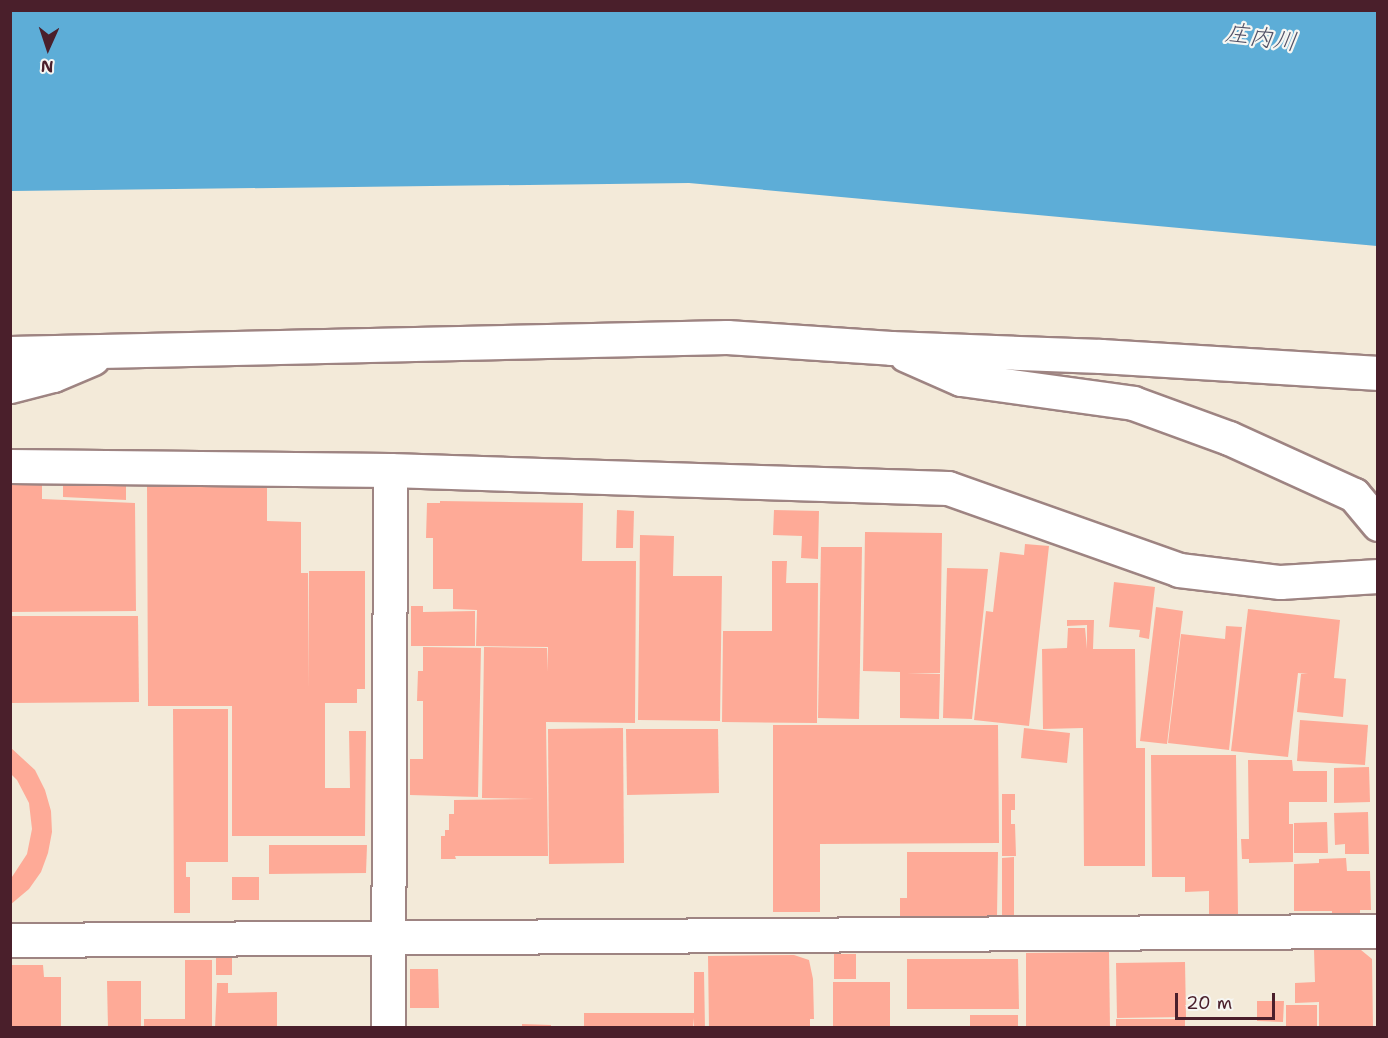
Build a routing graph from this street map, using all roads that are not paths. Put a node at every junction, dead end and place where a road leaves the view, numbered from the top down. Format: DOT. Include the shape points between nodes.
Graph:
graph roads {
  1 [pos="891,348"];
  2 [pos="109,351"];
  3 [pos="10,353"];
  4 [pos="1377,373"];
  5 [pos="10,386"];
  6 [pos="10,466"];
  7 [pos="390,470"];
  8 [pos="1377,524"];
  9 [pos="1377,576"];
  10 [pos="1377,930"];
  11 [pos="387,937"];
  12 [pos="10,940"];
  13 [pos="388,1028"];
  1 -- 2 [label="street" via="727,337"];
  1 -- 4 [label="street"];
  1 -- 8 [label="street" via="961,379 1133,403 1229,438 1354,495"];
  2 -- 3 [label="street"];
  2 -- 5 [label="street" via="53,375"];
  6 -- 7 [label="street"];
  7 -- 9 [label="street" via="948,488 1179,570 1280,582"];
  7 -- 11 [label="street"];
  10 -- 11 [label="street"];
  11 -- 12 [label="street"];
  11 -- 13 [label="street"];
}
